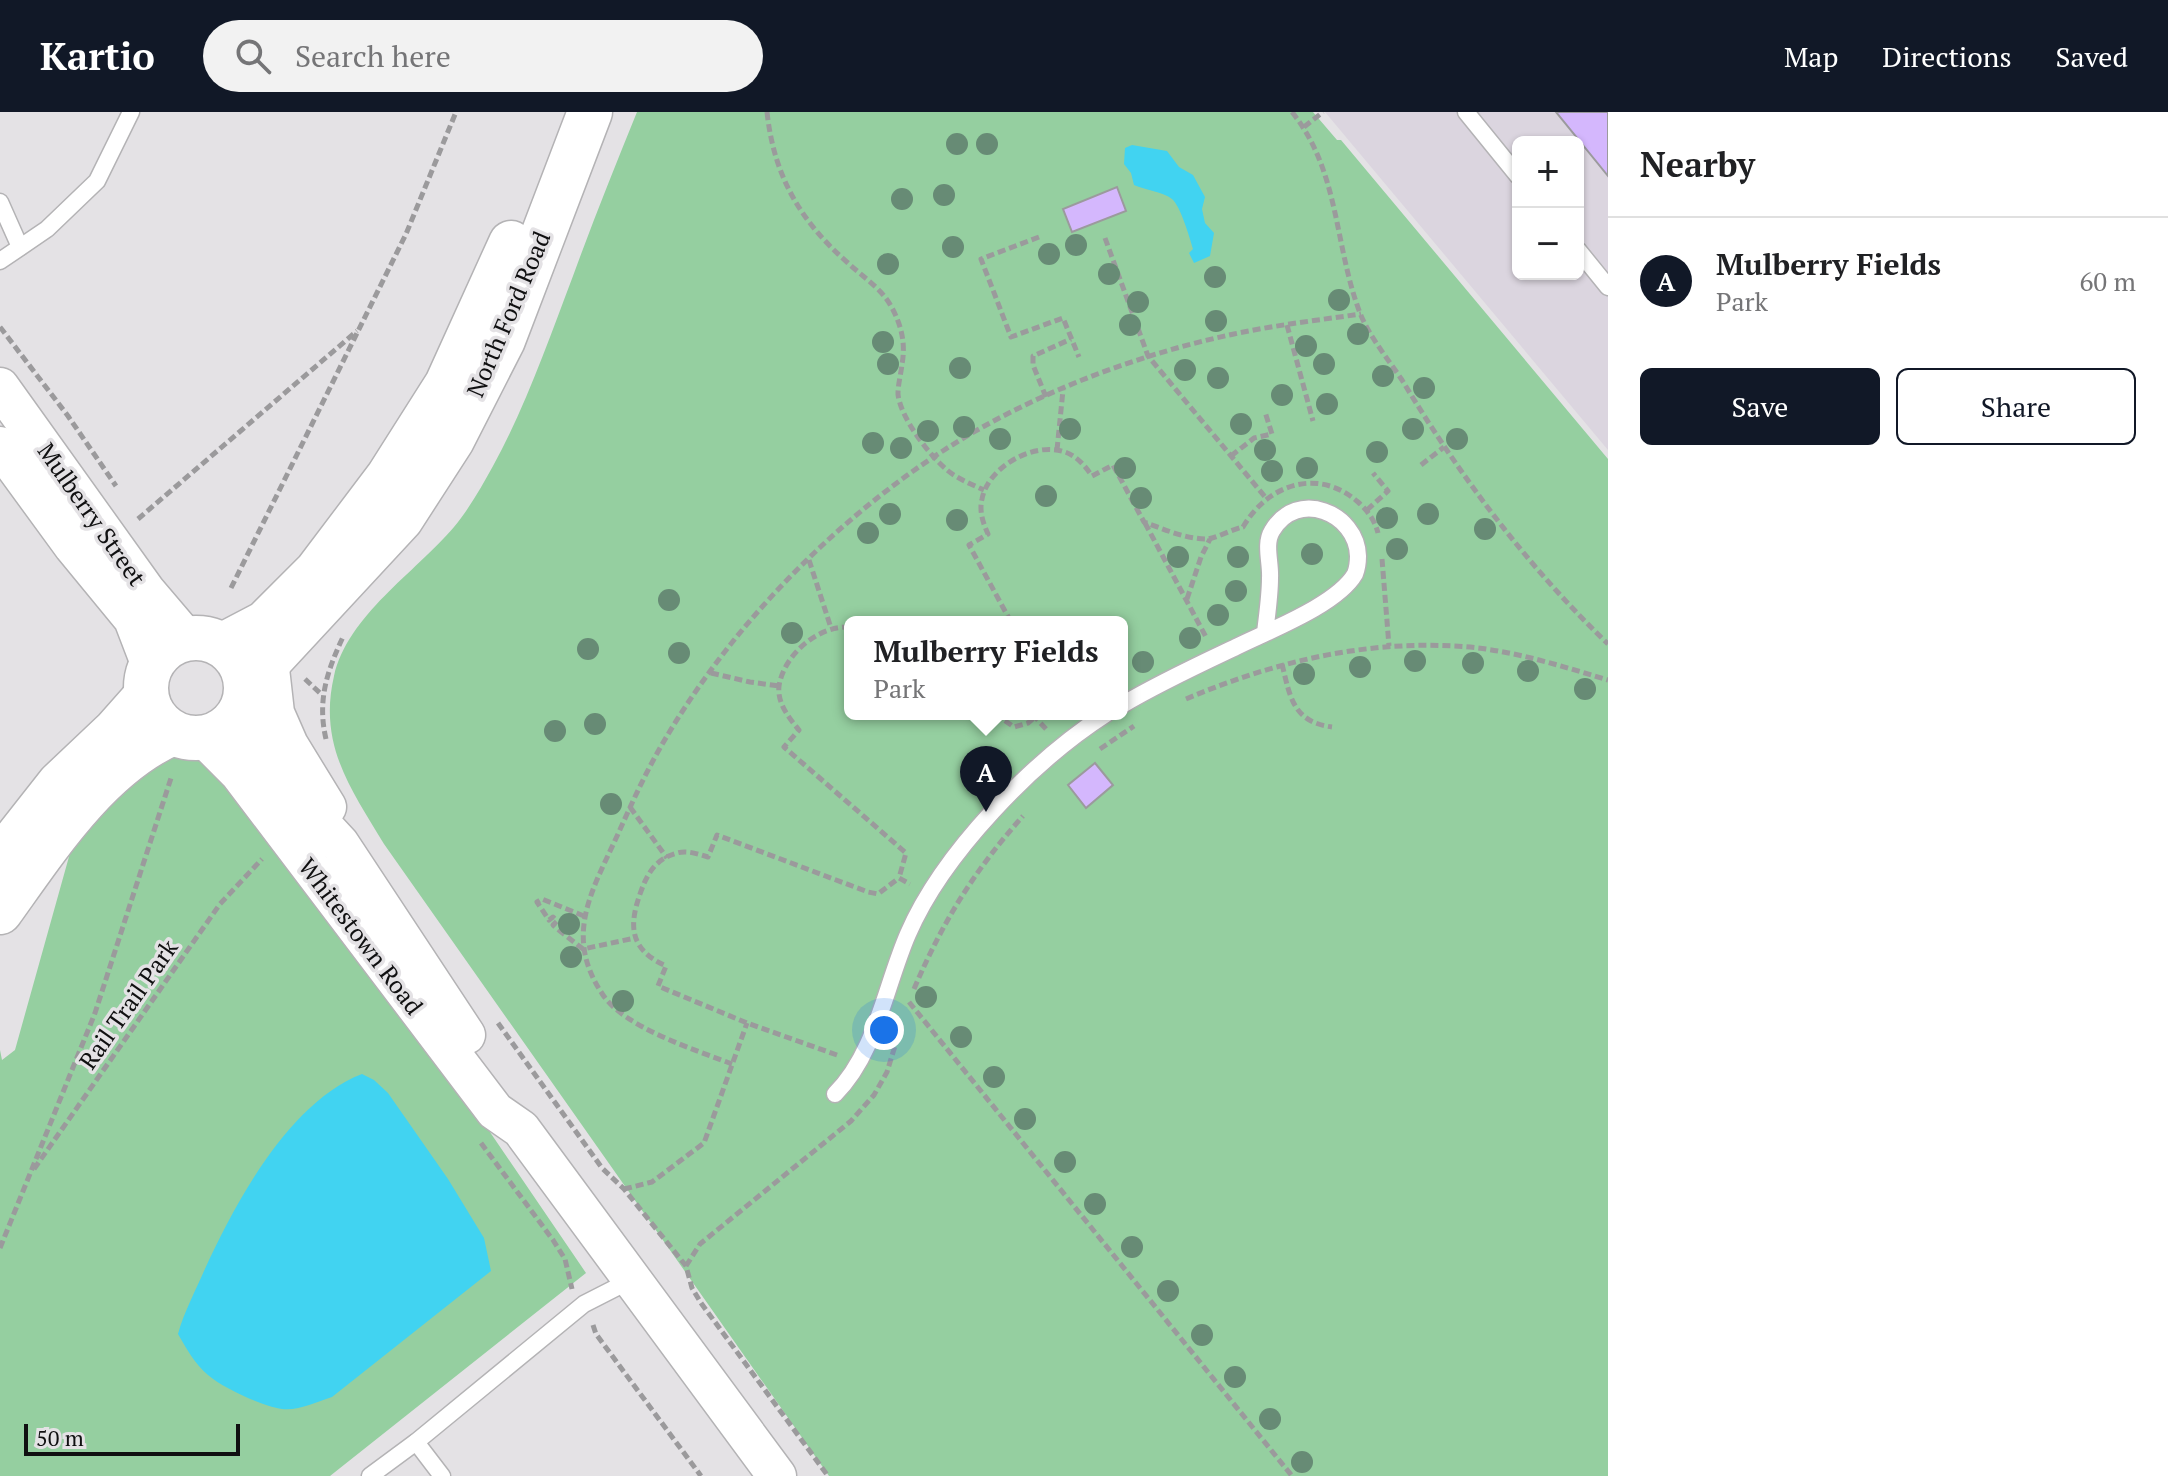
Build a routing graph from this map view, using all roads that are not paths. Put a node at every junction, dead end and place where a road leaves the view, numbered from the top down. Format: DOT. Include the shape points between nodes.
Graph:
graph roads {
  1 [pos="131,112"];
  2 [pos="567,112"];
  3 [pos="590,112"];
  4 [pos="1466,112"];
  5 [pos="1512,169"];
  6 [pos="0,202"];
  7 [pos="20,247"];
  8 [pos="1584,257"];
  9 [pos="0,261"];
  10 [pos="1608,287"];
  11 [pos="0,387"];
  12 [pos="0,446"];
  13 [pos="1265,633"];
  14 [pos="205,642"];
  15 [pos="149,681"];
  16 [pos="252,686"];
  17 [pos="1128,702"];
  18 [pos="1097,720"];
  19 [pos="183,747"];
  20 [pos="340,844"];
  21 [pos="0,859"];
  22 [pos="0,912"];
  23 [pos="835,1094"];
  24 [pos="521,1129"];
  25 [pos="633,1279"];
  26 [pos="416,1442"];
  27 [pos="370,1476"];
  28 [pos="442,1476"];
  29 [pos="777,1476"];
  1 -- 7 [label="lane" via="97,181"];
  2 -- 14 [label="main road, North Ford Road" via="447,384 388,477 317,571 265,623"];
  3 -- 16 [label="main road, North Ford Road" via="503,340 452,440 401,519"];
  4 -- 5 [label="lane"];
  6 -- 7 [label="lane"];
  7 -- 9 [label="lane"];
  8 -- 10 [label="lane"];
  11 -- 14 [label="street, Mulberry Street" via="146,591"];
  12 -- 15 [label="street, Mulberry Street" via="133,619"];
  13 -- 13 [label="lane" via="1324,602 1355,574 1357,542 1328,511 1299,510 1271,532"];
  13 -- 17 [label="lane"];
  14 -- 15 [label="main road" via="172,644 160,653"];
  14 -- 16 [label="main road" via="235,656"];
  15 -- 19 [label="main road" via="151,711"];
  15 -- 21 [label="main road" via="120,726 59,784"];
  16 -- 19 [label="main road" via="231,724"];
  16 -- 20 [label="street, Whitestown Road" via="275,713 330,811"];
  16 -- 20 [label="street, Whitestown Road" via="267,765"];
  18 -- 23 [label="lane" via="1059,746 964,845 909,931 860,1063"];
  19 -- 22 [label="main road" via="155,740 116,768 48,845"];
  19 -- 24 [label="street, Whitestown Road" via="239,773 495,1111"];
  20 -- 24 [label="street, Whitestown Road" via="511,1095"];
  24 -- 25 [label="street, Whitestown Road"];
  25 -- 26 [label="lane" via="584,1304"];
  25 -- 29 [label="street, Whitestown Road"];
  26 -- 27 [label="lane"];
  26 -- 28 [label="lane"];
}
